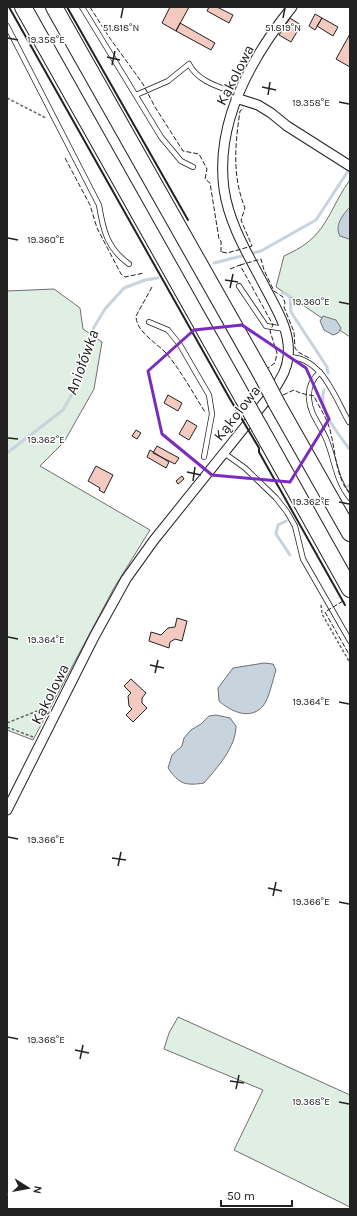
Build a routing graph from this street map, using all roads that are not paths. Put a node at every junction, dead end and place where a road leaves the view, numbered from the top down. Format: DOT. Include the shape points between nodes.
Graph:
graph roads {
  1 [pos="23,7"];
  2 [pos="54,7"];
  3 [pos="82,7"];
  4 [pos="292,7"];
  5 [pos="7,26"];
  6 [pos="136,95"];
  7 [pos="237,96"];
  8 [pos="350,165"];
  9 [pos="193,167"];
  10 [pos="128,264"];
  11 [pos="239,286"];
  12 [pos="149,322"];
  13 [pos="285,328"];
  14 [pos="288,357"];
  15 [pos="320,372"];
  16 [pos="349,422"];
  17 [pos="224,453"];
  18 [pos="204,457"];
  19 [pos="350,498"];
  20 [pos="350,534"];
  21 [pos="350,589"];
  22 [pos="350,641"];
  23 [pos="7,810"];
  1 -- 21 [label="highway, bridge"];
  2 -- 20 [label="highway, bridge"];
  3 -- 6 [label="lane"];
  4 -- 7 [label="street, Kąkolowa" via="275,30"];
  5 -- 10 [label="lane" via="99,205 109,243 118,256"];
  6 -- 7 [label="lane" via="168,81 189,64 193,73"];
  6 -- 9 [label="lane" via="161,137 181,161"];
  7 -- 8 [label="street" via="272,113 287,126"];
  7 -- 13 [label="street, Kąkolowa" via="225,138 224,189 241,241"];
  11 -- 13 [label="lane" via="266,326"];
  12 -- 18 [label="lane" via="168,330 180,345 209,395 212,414"];
  13 -- 14 [label="street, Kąkolowa"];
  14 -- 15 [label="lane" via="299,357 308,361"];
  14 -- 17 [label="street, Kąkolowa" via="285,371 272,393"];
  15 -- 16 [label="lane"];
  15 -- 19 [label="lane" via="310,386 311,409 327,441 338,479"];
  17 -- 22 [label="lane" via="245,468 287,512 295,526 303,559"];
  17 -- 23 [label="street, Kąkolowa" via="154,540 126,580 94,637"];
}
